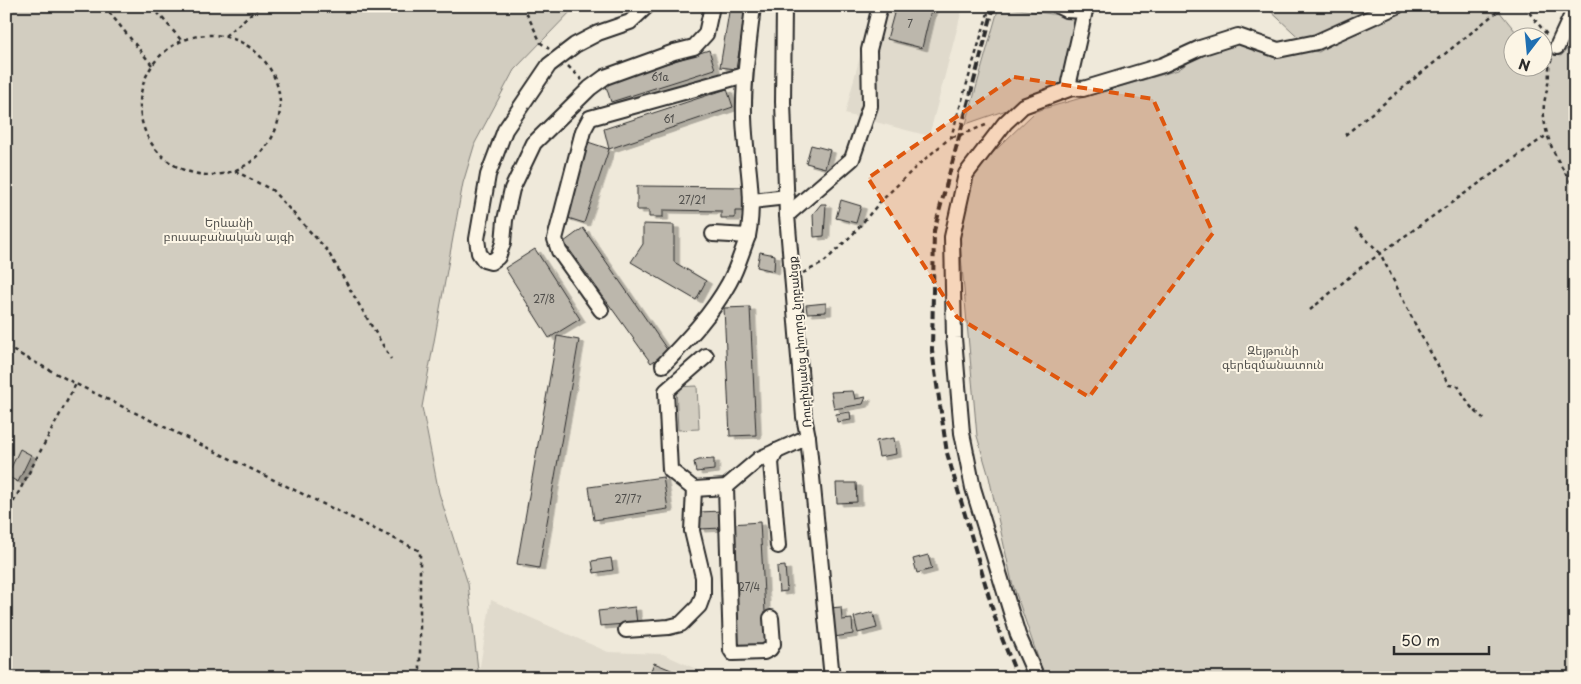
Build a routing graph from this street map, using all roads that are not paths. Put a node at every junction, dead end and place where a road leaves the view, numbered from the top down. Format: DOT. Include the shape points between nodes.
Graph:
graph roads {
  1 [pos="647,6"];
  2 [pos="712,6"];
  3 [pos="753,6"];
  4 [pos="784,6"];
  5 [pos="880,6"];
  6 [pos="1398,6"];
  7 [pos="1059,7"];
  8 [pos="1575,8"];
  9 [pos="1086,9"];
  10 [pos="1557,47"];
  11 [pos="745,75"];
  12 [pos="1072,88"];
  13 [pos="787,197"];
  14 [pos="752,200"];
  15 [pos="787,215"];
  16 [pos="713,234"];
  17 [pos="748,236"];
  18 [pos="601,310"];
  19 [pos="706,356"];
  20 [pos="662,365"];
  21 [pos="808,437"];
  22 [pos="776,451"];
  23 [pos="726,488"];
  24 [pos="694,489"];
  25 [pos="778,546"];
  26 [pos="771,618"];
  27 [pos="626,630"];
  28 [pos="832,678"];
  29 [pos="1037,678"];
  1 -- 2 [label="street" via="630,22 575,45 549,65 528,94 505,130 488,175 477,239 479,253 484,260 491,262 498,257 512,189 534,143 605,77 694,47 706,34"];
  3 -- 11 [label="street"];
  4 -- 13 [label="street, Ռուբինյանց փողոց նրբանցք" via="783,102"];
  5 -- 15 [label="street" via="869,50 870,106 852,158"];
  6 -- 12 [label="street" via="1317,42 1278,50 1238,36 1200,48 1163,65 1083,89"];
  7 -- 9 [label="street" via="1076,12"];
  8 -- 10 [label="street"];
  9 -- 12 [label="street" via="1069,82"];
  11 -- 14 [label="street" via="744,120"];
  11 -- 18 [label="street" via="590,118 583,131 555,239 559,251"];
  12 -- 29 [label="street" via="1023,106 1005,123 966,174 952,237 954,338 962,433 974,488 1018,635"];
  13 -- 14 [label="street"];
  13 -- 15 [label="street, Ռուբինյանց փողոց նրբանցք"];
  14 -- 17 [label="street"];
  15 -- 21 [label="street, Ռուբինյանց փողոց նրբանցք"];
  16 -- 17 [label="street"];
  17 -- 20 [label="street" via="730,282 684,344"];
  19 -- 24 [label="street" via="666,391 670,470"];
  21 -- 22 [label="street"];
  21 -- 28 [label="street, Ռուբինյանց փողոց նրբանցք"];
  22 -- 23 [label="street" via="759,458"];
  22 -- 25 [label="street" via="771,462"];
  23 -- 24 [label="street"];
  23 -- 26 [label="street" via="733,653 770,649 773,644"];
  24 -- 27 [label="street" via="692,531 703,577 699,606 681,624"];
}
